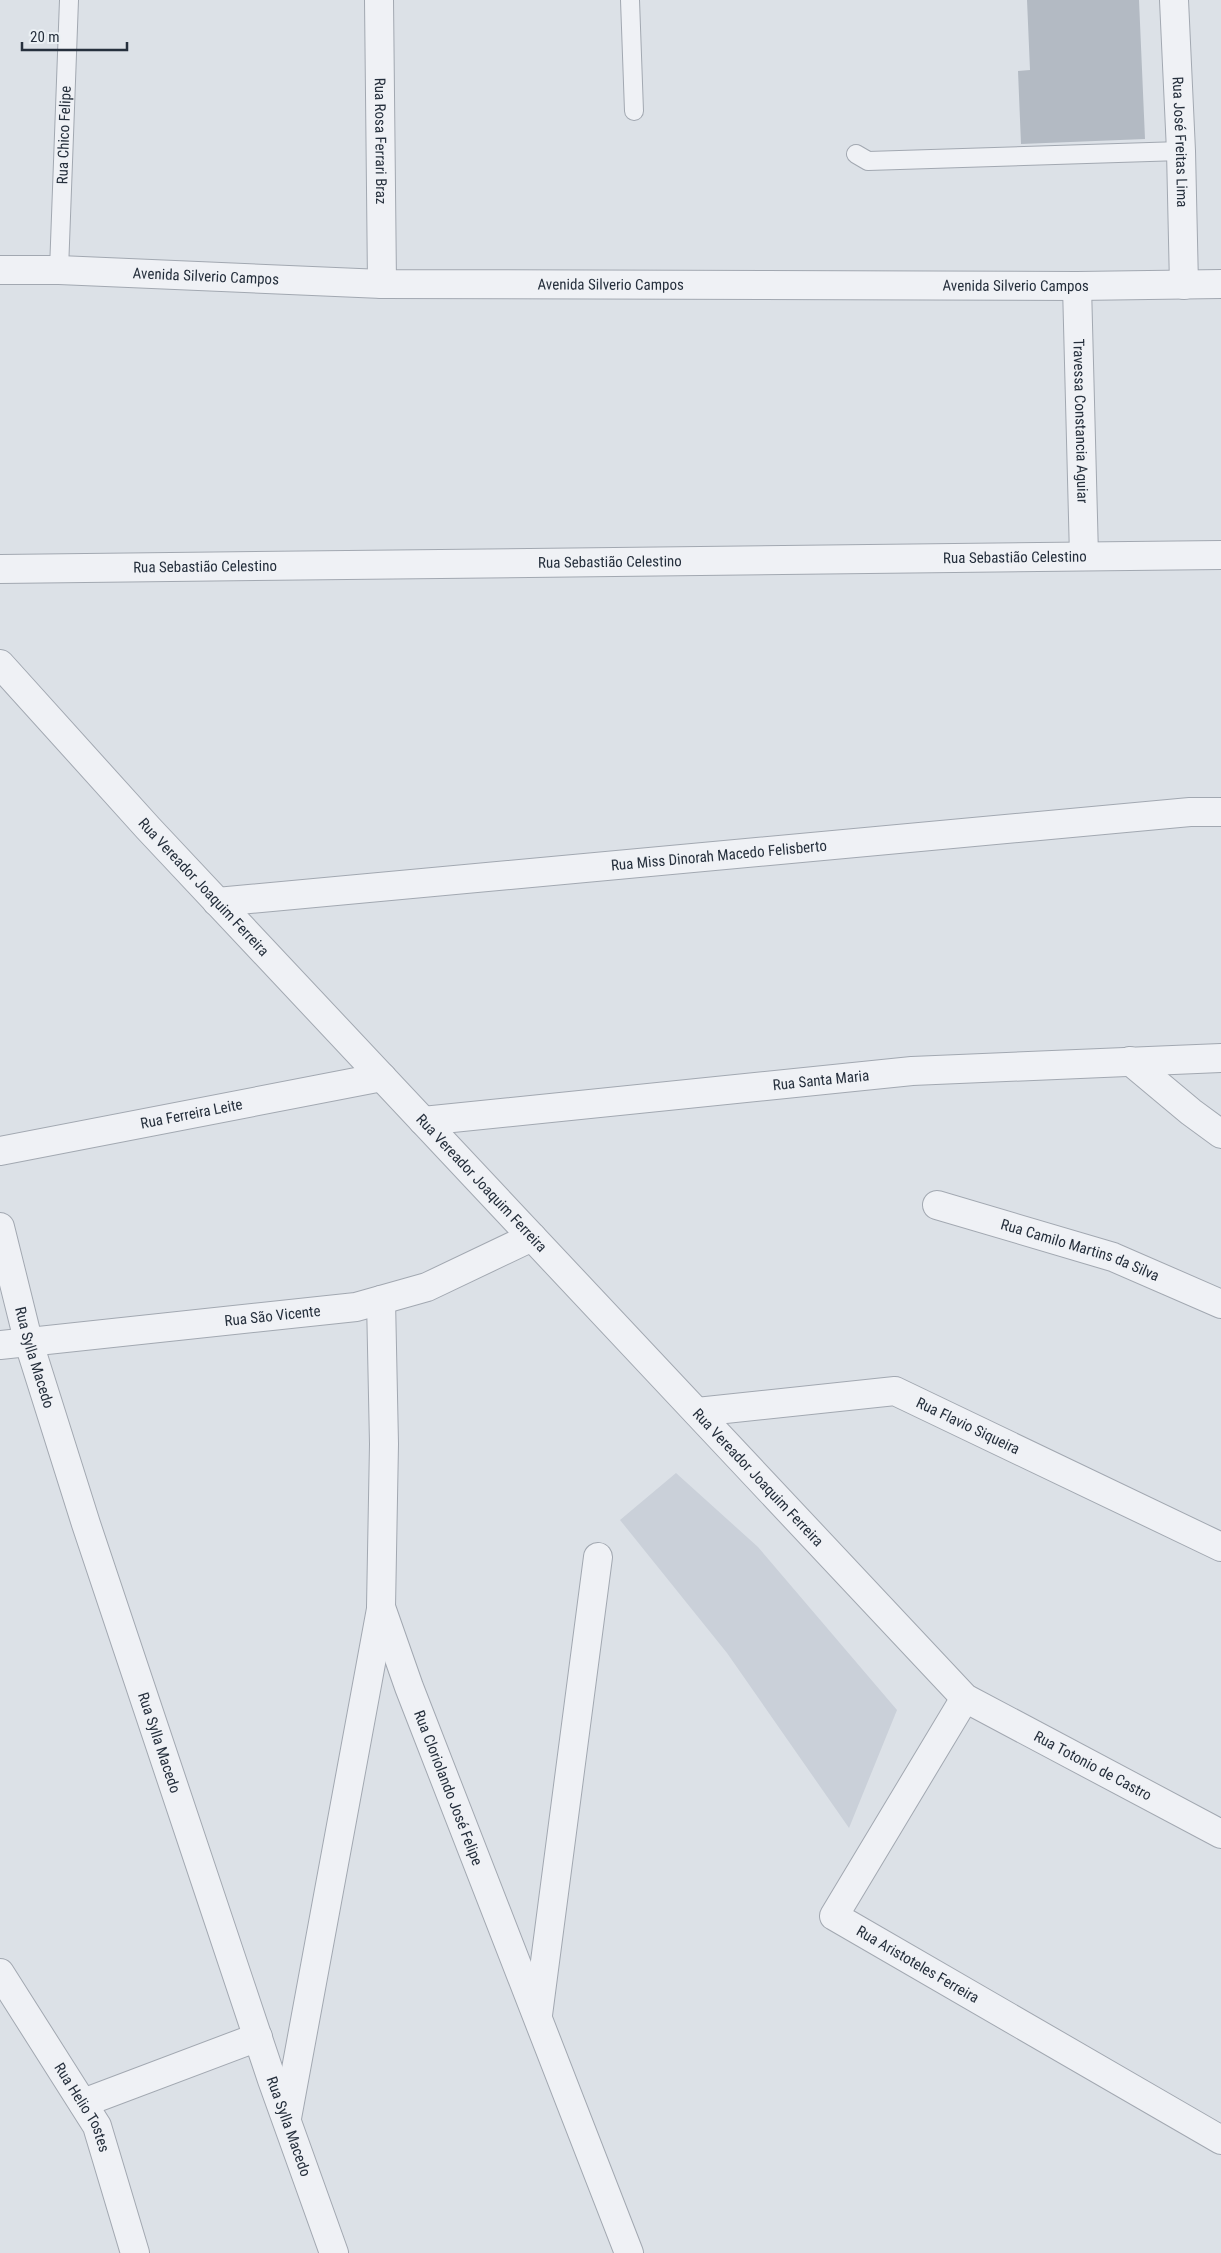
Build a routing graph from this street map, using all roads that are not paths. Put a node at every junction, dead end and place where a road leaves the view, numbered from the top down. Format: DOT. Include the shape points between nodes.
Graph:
graph roads {
  1 [pos="69,0"];
  2 [pos="379,0"];
  3 [pos="630,0"];
  4 [pos="1174,0"];
  5 [pos="634,111"];
  6 [pos="1181,151"];
  7 [pos="856,154"];
  8 [pos="0,270"];
  9 [pos="59,270"];
  10 [pos="382,284"];
  11 [pos="1184,284"];
  12 [pos="1221,284"];
  13 [pos="1078,286"];
  14 [pos="1221,555"];
  15 [pos="1084,556"];
  16 [pos="0,569"];
  17 [pos="0,664"];
  18 [pos="1221,812"];
  19 [pos="217,902"];
  20 [pos="1221,1058"];
  21 [pos="1130,1061"];
  22 [pos="382,1077"];
  23 [pos="423,1121"];
  24 [pos="1221,1134"];
  25 [pos="0,1151"];
  26 [pos="937,1205"];
  27 [pos="0,1226"];
  28 [pos="532,1237"];
  29 [pos="382,1300"];
  30 [pos="1221,1304"];
  31 [pos="28,1340"];
  32 [pos="0,1344"];
  33 [pos="697,1412"];
  34 [pos="1221,1547"];
  35 [pos="598,1557"];
  36 [pos="381,1607"];
  37 [pos="965,1698"];
  38 [pos="1221,1834"];
  39 [pos="0,1973"];
  40 [pos="538,2019"];
  41 [pos="258,2037"];
  42 [pos="83,2103"];
  43 [pos="287,2118"];
  44 [pos="1221,2140"];
  45 [pos="135,2253"];
  46 [pos="334,2253"];
  47 [pos="629,2253"];
  1 -- 9 [label="lane, Rua Chico Felipe"];
  2 -- 10 [label="street, Rua Rosa Ferrari Braz"];
  3 -- 5 [label="lane"];
  4 -- 6 [label="street, Rua José Freitas Lima"];
  6 -- 7 [label="lane" via="868,161"];
  6 -- 11 [label="street, Rua José Freitas Lima"];
  8 -- 9 [label="street, Avenida Silverio Campos"];
  9 -- 10 [label="street, Avenida Silverio Campos"];
  10 -- 13 [label="street, Avenida Silverio Campos"];
  11 -- 12 [label="street, Avenida Silverio Campos"];
  11 -- 13 [label="street, Avenida Silverio Campos"];
  13 -- 15 [label="street, Travessa Constancia Aguiar"];
  14 -- 15 [label="street, Rua Sebastião Celestino"];
  15 -- 16 [label="street, Rua Sebastião Celestino"];
  17 -- 19 [label="street, Rua Vereador Joaquim Ferreira"];
  18 -- 19 [label="street, Rua Miss Dinorah Macedo Felisberto" via="1190,812"];
  19 -- 22 [label="street, Rua Vereador Joaquim Ferreira"];
  20 -- 21 [label="street, Rua Santa Maria"];
  21 -- 23 [label="street, Rua Santa Maria" via="912,1071"];
  21 -- 24 [label="street"];
  22 -- 23 [label="street, Rua Vereador Joaquim Ferreira"];
  22 -- 25 [label="street, Rua Ferreira Leite"];
  23 -- 28 [label="street, Rua Vereador Joaquim Ferreira"];
  26 -- 30 [label="street, Rua Camilo Martins da Silva" via="1113,1257"];
  27 -- 31 [label="street, Rua Sylla Macedo"];
  28 -- 29 [label="street, Rua São Vicente" via="427,1287"];
  28 -- 33 [label="street, Rua Vereador Joaquim Ferreira"];
  29 -- 31 [label="street, Rua São Vicente" via="356,1307"];
  29 -- 36 [label="street, Rua Cloriolando José Felipe"];
  31 -- 32 [label="street, Rua São Vicente"];
  31 -- 41 [label="street, Rua Sylla Macedo" via="86,1524"];
  33 -- 34 [label="street, Rua Flavio Siqueira" via="895,1390"];
  33 -- 37 [label="street, Rua Vereador Joaquim Ferreira"];
  35 -- 40 [label="street"];
  36 -- 40 [label="street, Rua Cloriolando José Felipe" via="409,1688"];
  36 -- 43 [label="street"];
  37 -- 38 [label="street, Rua Totonio de Castro"];
  37 -- 44 [label="street, Rua Aristoteles Ferreira" via="834,1916"];
  39 -- 42 [label="street, Rua Helio Tostes"];
  40 -- 47 [label="street, Rua Cloriolando José Felipe"];
  41 -- 42 [label="street"];
  41 -- 43 [label="street, Rua Sylla Macedo"];
  42 -- 45 [label="street, Rua Helio Tostes" via="98,2126"];
  43 -- 46 [label="street, Rua Sylla Macedo"];
}
